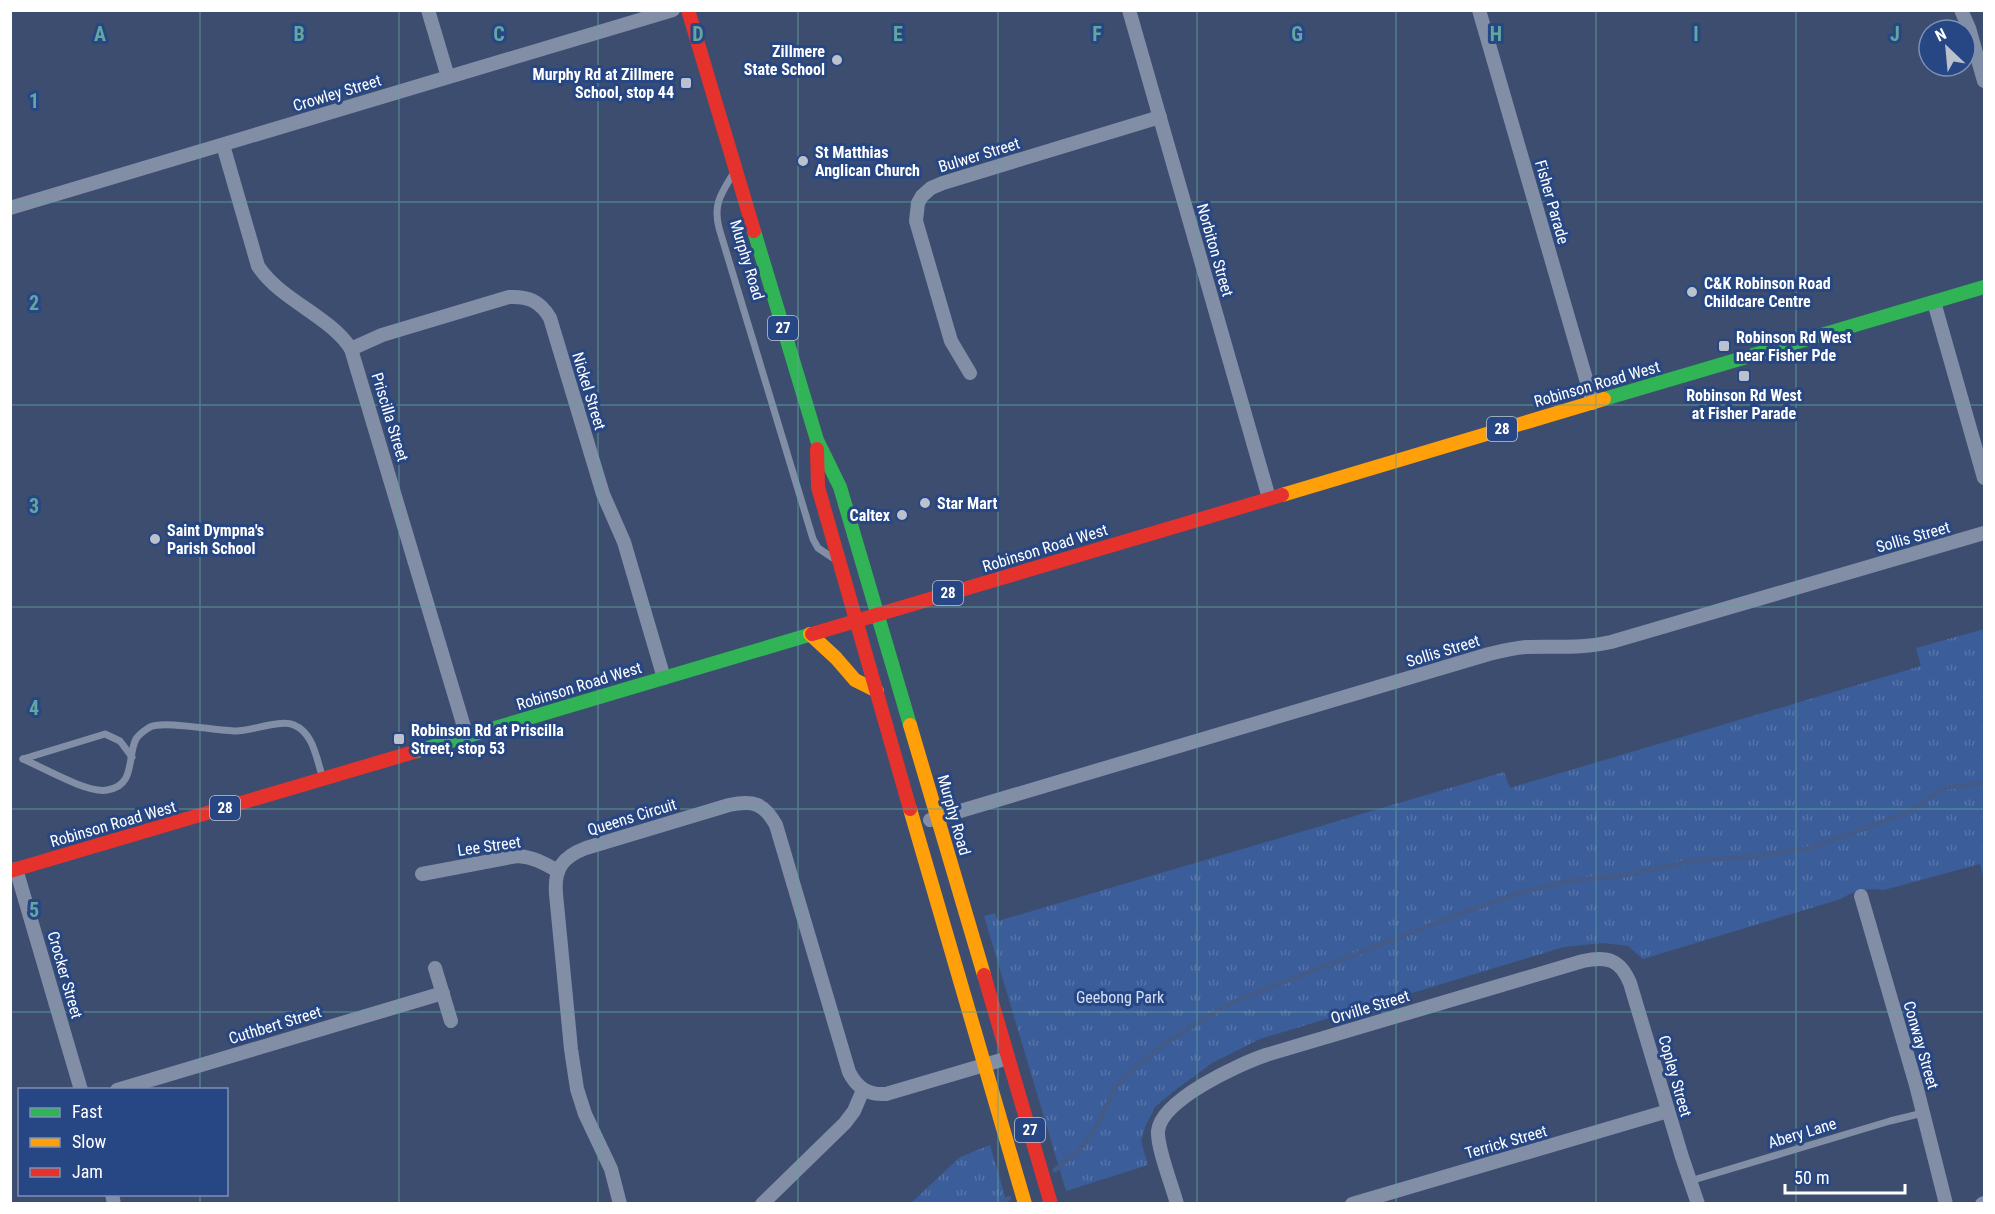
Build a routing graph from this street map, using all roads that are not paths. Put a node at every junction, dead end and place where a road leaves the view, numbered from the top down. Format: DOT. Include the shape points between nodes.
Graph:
graph roads {
  1 [pos="428,10"];
  2 [pos="673,10"];
  3 [pos="688,10"];
  4 [pos="1129,10"];
  5 [pos="1479,10"];
  6 [pos="1961,10"];
  7 [pos="448,77"];
  8 [pos="1984,81"];
  9 [pos="1160,117"];
  10 [pos="223,145"];
  11 [pos="736,169"];
  12 [pos="10,208"];
  13 [pos="1984,287"];
  14 [pos="1934,302"];
  15 [pos="351,349"];
  16 [pos="970,373"];
  17 [pos="1593,403"];
  18 [pos="816,440"];
  19 [pos="1984,478"];
  20 [pos="1269,498"];
  21 [pos="1984,533"];
  22 [pos="838,560"];
  23 [pos="877,614"];
  24 [pos="855,621"];
  25 [pos="810,634"];
  26 [pos="664,678"];
  27 [pos="877,691"];
  28 [pos="467,737"];
  29 [pos="132,757"];
  30 [pos="324,779"];
  31 [pos="937,818"];
  32 [pos="915,824"];
  33 [pos="13,870"];
  34 [pos="558,871"];
  35 [pos="422,874"];
  36 [pos="1861,896"];
  37 [pos="1614,962"];
  38 [pos="435,968"];
  39 [pos="443,993"];
  40 [pos="451,1021"];
  41 [pos="1008,1058"];
  42 [pos="984,1065"];
  43 [pos="81,1088"];
  44 [pos="120,1088"];
  45 [pos="863,1090"];
  46 [pos="1668,1111"];
  47 [pos="1923,1113"];
  48 [pos="1690,1181"];
  49 [pos="620,1203"];
  50 [pos="762,1203"];
  51 [pos="1026,1203"];
  52 [pos="1051,1203"];
  53 [pos="1177,1203"];
  54 [pos="1352,1203"];
  55 [pos="1698,1203"];
  56 [pos="1946,1203"];
  1 -- 7 [label="street"];
  2 -- 7 [label="street, Crowley Street"];
  3 -- 11 [label="main road, Murphy Road / 27"];
  4 -- 9 [label="street, Norbiton Street"];
  5 -- 17 [label="street, Fisher Parade"];
  6 -- 8 [label="street"];
  7 -- 10 [label="street, Crowley Street"];
  9 -- 16 [label="street, Bulwer Street" via="943,183 922,196 916,211 919,233 951,341"];
  9 -- 20 [label="street, Norbiton Street"];
  10 -- 12 [label="street, Crowley Street"];
  10 -- 15 [label="street, Priscilla Street" via="258,266 270,281"];
  11 -- 18 [label="main road, Murphy Road / 27"];
  11 -- 22 [label="lane, Murphy Road" via="716,205 716,217 813,539 825,554"];
  13 -- 14 [label="main road, Robinson Road West / 28"];
  14 -- 17 [label="main road, Robinson Road West / 28"];
  14 -- 19 [label="street"];
  15 -- 26 [label="street, Nickel Street" via="382,335 509,297 528,297 540,305 550,318"];
  15 -- 28 [label="street, Priscilla Street"];
  17 -- 20 [label="main road, Robinson Road West / 28"];
  18 -- 22 [label="main road, Murphy Road / 27" via="818,487"];
  18 -- 23 [label="main road, Murphy Road / 27" via="840,487"];
  20 -- 23 [label="main road, Robinson Road West / 28"];
  21 -- 31 [label="street, Sollis Street" via="1593,646 1526,647 1489,654"];
  22 -- 24 [label="main road, Murphy Road / 27"];
  23 -- 24 [label="main road, Robinson Road West / 28"];
  23 -- 31 [label="main road, Murphy Road / 27"];
  24 -- 25 [label="main road, Robinson Road West / 28"];
  24 -- 27 [label="main road, Murphy Road / 27"];
  25 -- 26 [label="main road, Robinson Road West / 28"];
  25 -- 27 [label="main road" via="855,680"];
  26 -- 28 [label="main road, Robinson Road West / 28"];
  27 -- 32 [label="main road, Murphy Road / 27"];
  28 -- 30 [label="main road, Robinson Road West / 28"];
  29 -- 29 [label="lane" via="120,741 105,734 23,759 82,786 106,791 130,773"];
  29 -- 30 [label="lane" via="135,741 154,725 239,731 292,724 311,741"];
  30 -- 33 [label="main road, Robinson Road West / 28"];
  31 -- 32 [label="street, Sollis Street"];
  31 -- 41 [label="main road, Murphy Road / 27"];
  32 -- 42 [label="main road, Murphy Road / 27"];
  33 -- 43 [label="street, Crocker Street"];
  34 -- 35 [label="street, Lee Street" via="530,856 517,856"];
  34 -- 45 [label="street, Queens Circuit" via="567,858 586,848 729,805 748,803 766,810 776,825 849,1072"];
  34 -- 49 [label="street" via="555,884 577,1089 611,1169"];
  36 -- 47 [label="street, Conway Street"];
  37 -- 46 [label="street, Copley Street" via="1630,983"];
  37 -- 53 [label="street, Orville Street" via="1601,958 1583,961 1250,1060 1225,1072 1179,1101 1164,1116 1158,1132"];
  38 -- 39 [label="street"];
  39 -- 40 [label="street"];
  39 -- 44 [label="street, Cuthbert Street"];
  41 -- 42 [label="street"];
  41 -- 52 [label="main road, Murphy Road / 27"];
  42 -- 45 [label="street" via="886,1094"];
  42 -- 51 [label="main road, Murphy Road / 27"];
  45 -- 50 [label="street" via="845,1123"];
  46 -- 48 [label="street, Copley Street"];
  46 -- 54 [label="street, Terrick Street"];
  47 -- 48 [label="lane, Abery Lane"];
  47 -- 56 [label="street, Conway Street"];
  48 -- 55 [label="street, Copley Street"];
}
